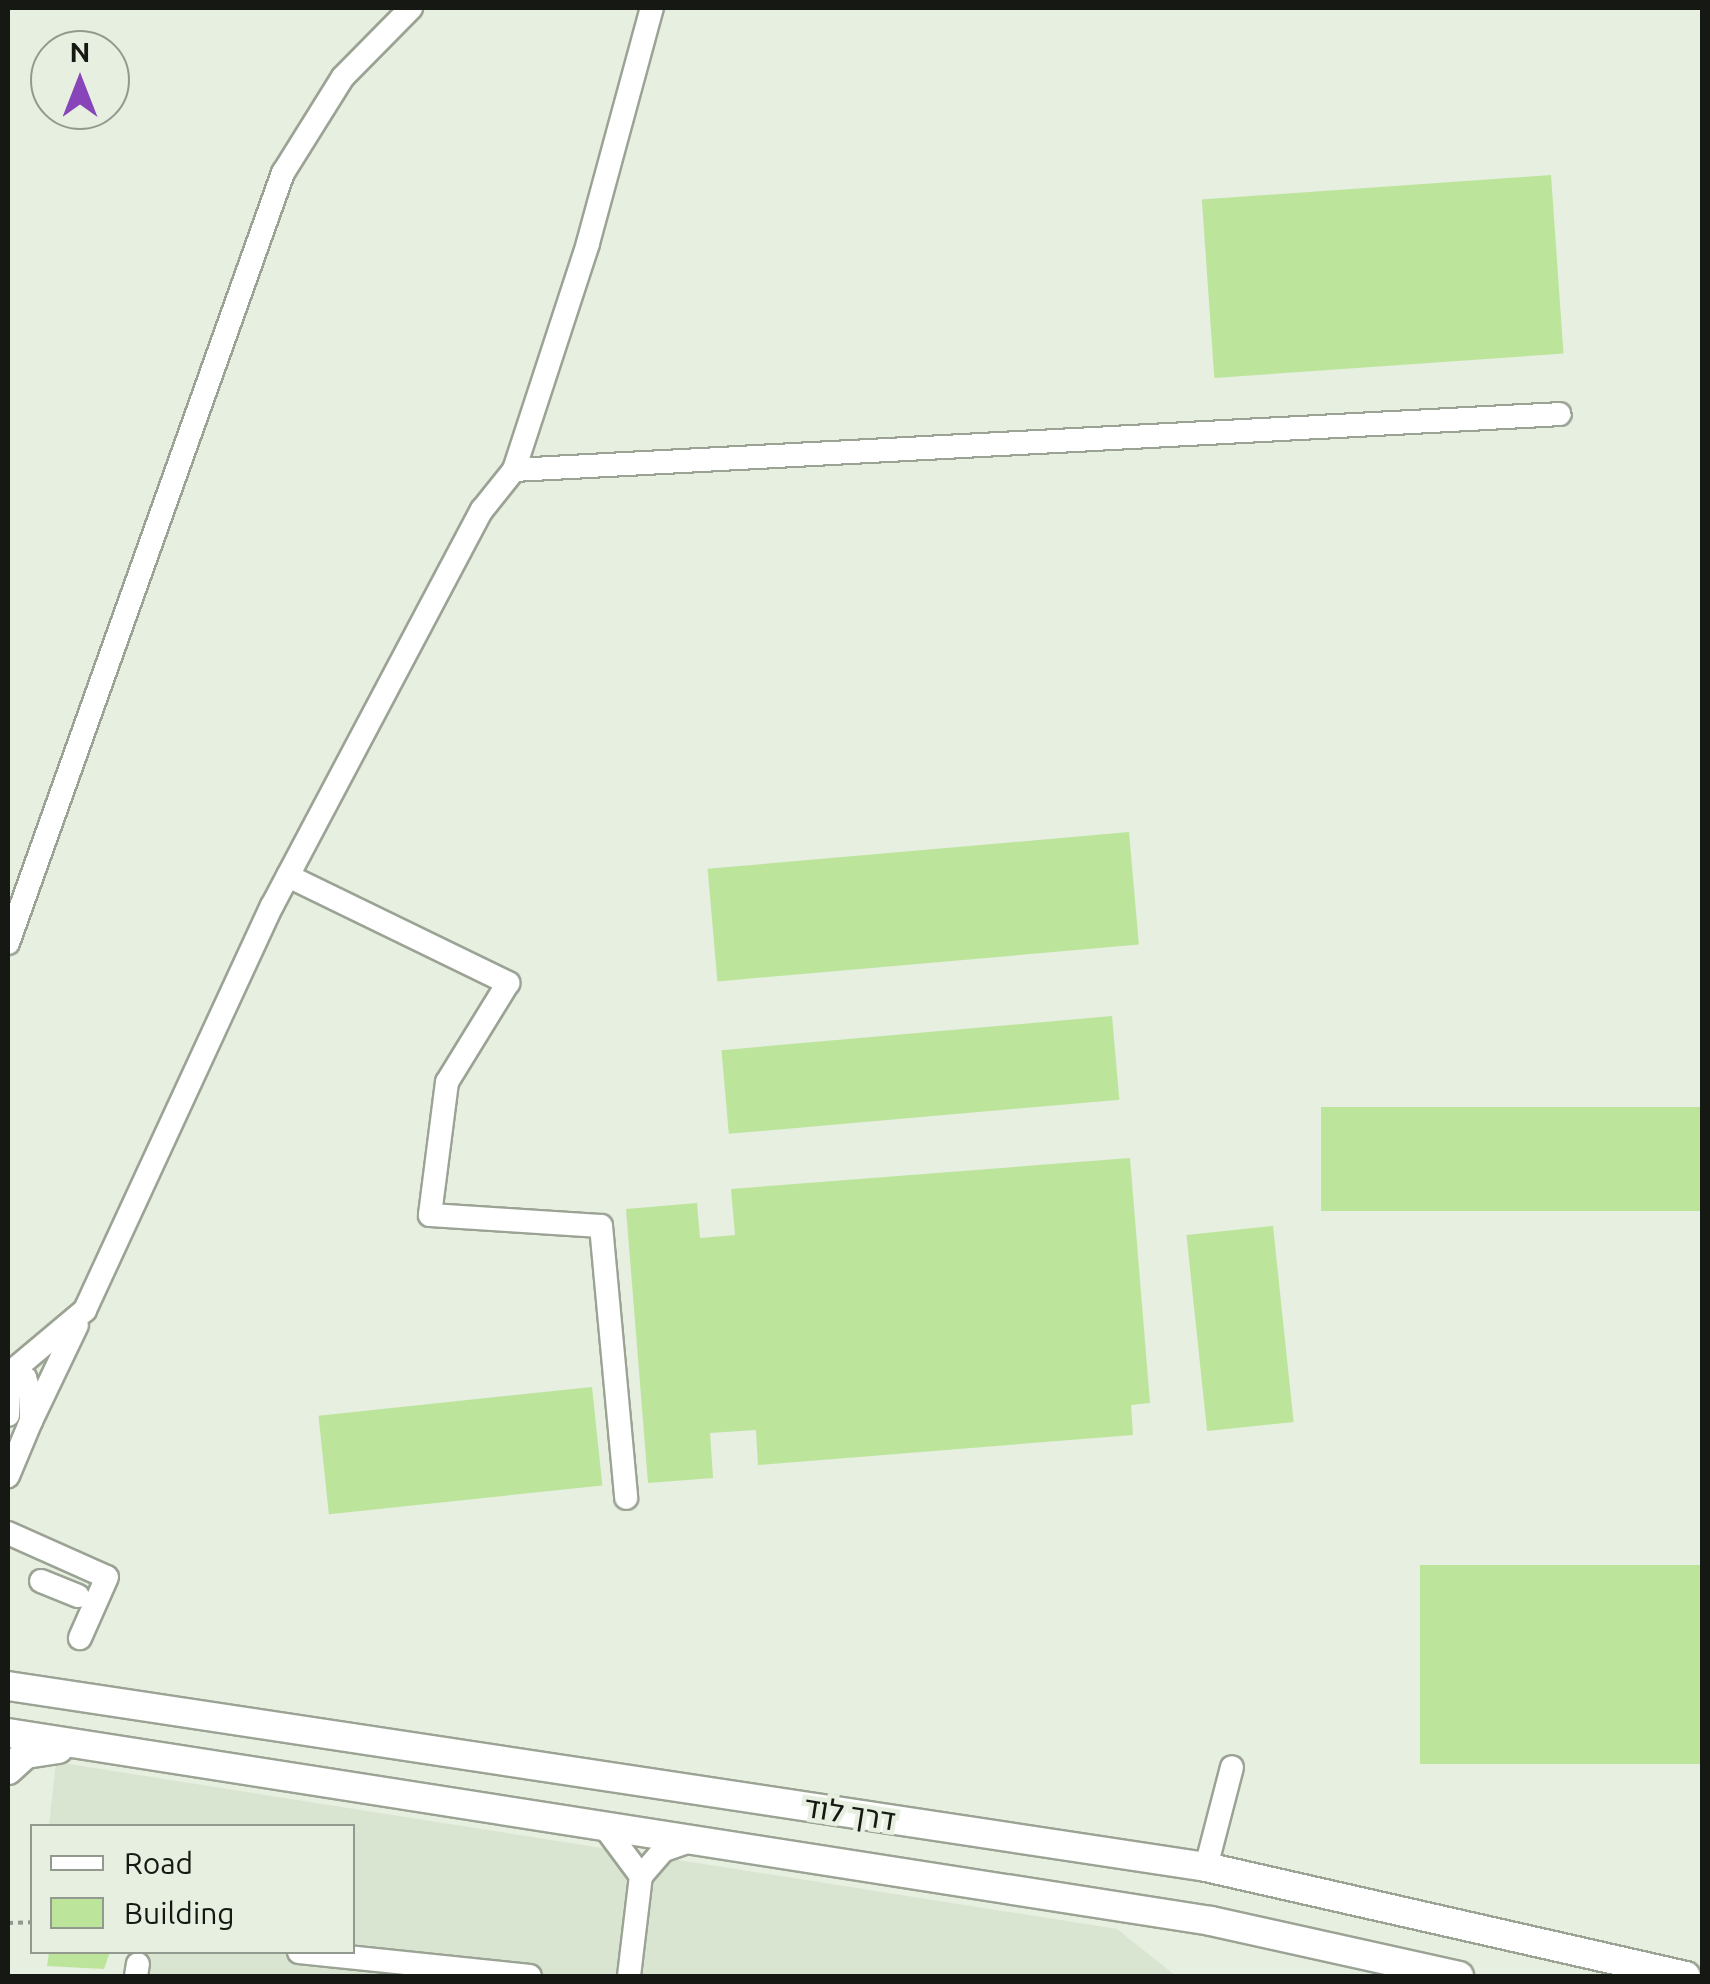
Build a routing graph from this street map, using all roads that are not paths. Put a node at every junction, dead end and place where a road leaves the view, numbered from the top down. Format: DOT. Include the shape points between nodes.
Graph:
graph roads {
  1 [pos="411,8"];
  2 [pos="652,8"];
  3 [pos="1560,414"];
  4 [pos="514,470"];
  5 [pos="288,876"];
  6 [pos="8,943"];
  7 [pos="85,1310"];
  8 [pos="9,1372"];
  9 [pos="19,1418"];
  10 [pos="8,1476"];
  11 [pos="626,1498"];
  12 [pos="8,1534"];
  13 [pos="8,1545"];
  14 [pos="36,1547"];
  15 [pos="67,1560"];
  16 [pos="78,1596"];
  17 [pos="80,1638"];
  18 [pos="8,1686"];
  19 [pos="8,1733"];
  20 [pos="115,1751"];
  21 [pos="1232,1767"];
  22 [pos="8,1770"];
  23 [pos="603,1825"];
  24 [pos="695,1840"];
  25 [pos="1206,1867"];
  26 [pos="641,1876"];
  27 [pos="307,1954"];
  28 [pos="333,1961"];
  29 [pos="530,1976"];
  30 [pos="629,1976"];
  31 [pos="1459,1976"];
  32 [pos="1686,1976"];
  1 -- 6 [label="street" via="342,77 283,173"];
  2 -- 4 [label="street" via="588,243"];
  3 -- 4 [label="street"];
  4 -- 5 [label="street" via="482,510"];
  5 -- 7 [label="street"];
  5 -- 11 [label="street" via="508,984 447,1082 430,1215 601,1226"];
  7 -- 8 [label="street"];
  7 -- 9 [label="street"];
  8 -- 9 [label="street"];
  9 -- 10 [label="street"];
  12 -- 14 [label="street"];
  13 -- 14 [label="street"];
  14 -- 15 [label="street"];
  15 -- 16 [label="street" via="48,1584"];
  15 -- 17 [label="street" via="107,1577"];
  18 -- 25 [label="main road, דרך לוד"];
  19 -- 20 [label="main road, דרך לוד"];
  20 -- 22 [label="main road" via="26,1754"];
  20 -- 23 [label="main road, דרך לוד"];
  21 -- 25 [label="street"];
  23 -- 24 [label="main road, דרך לוד"];
  23 -- 26 [label="street"];
  24 -- 26 [label="street" via="664,1850"];
  24 -- 31 [label="main road, דרך לוד" via="1211,1920"];
  25 -- 32 [label="main road, דרך לוד"];
  26 -- 30 [label="street"];
  27 -- 28 [label="street"];
  28 -- 29 [label="street"];
}
